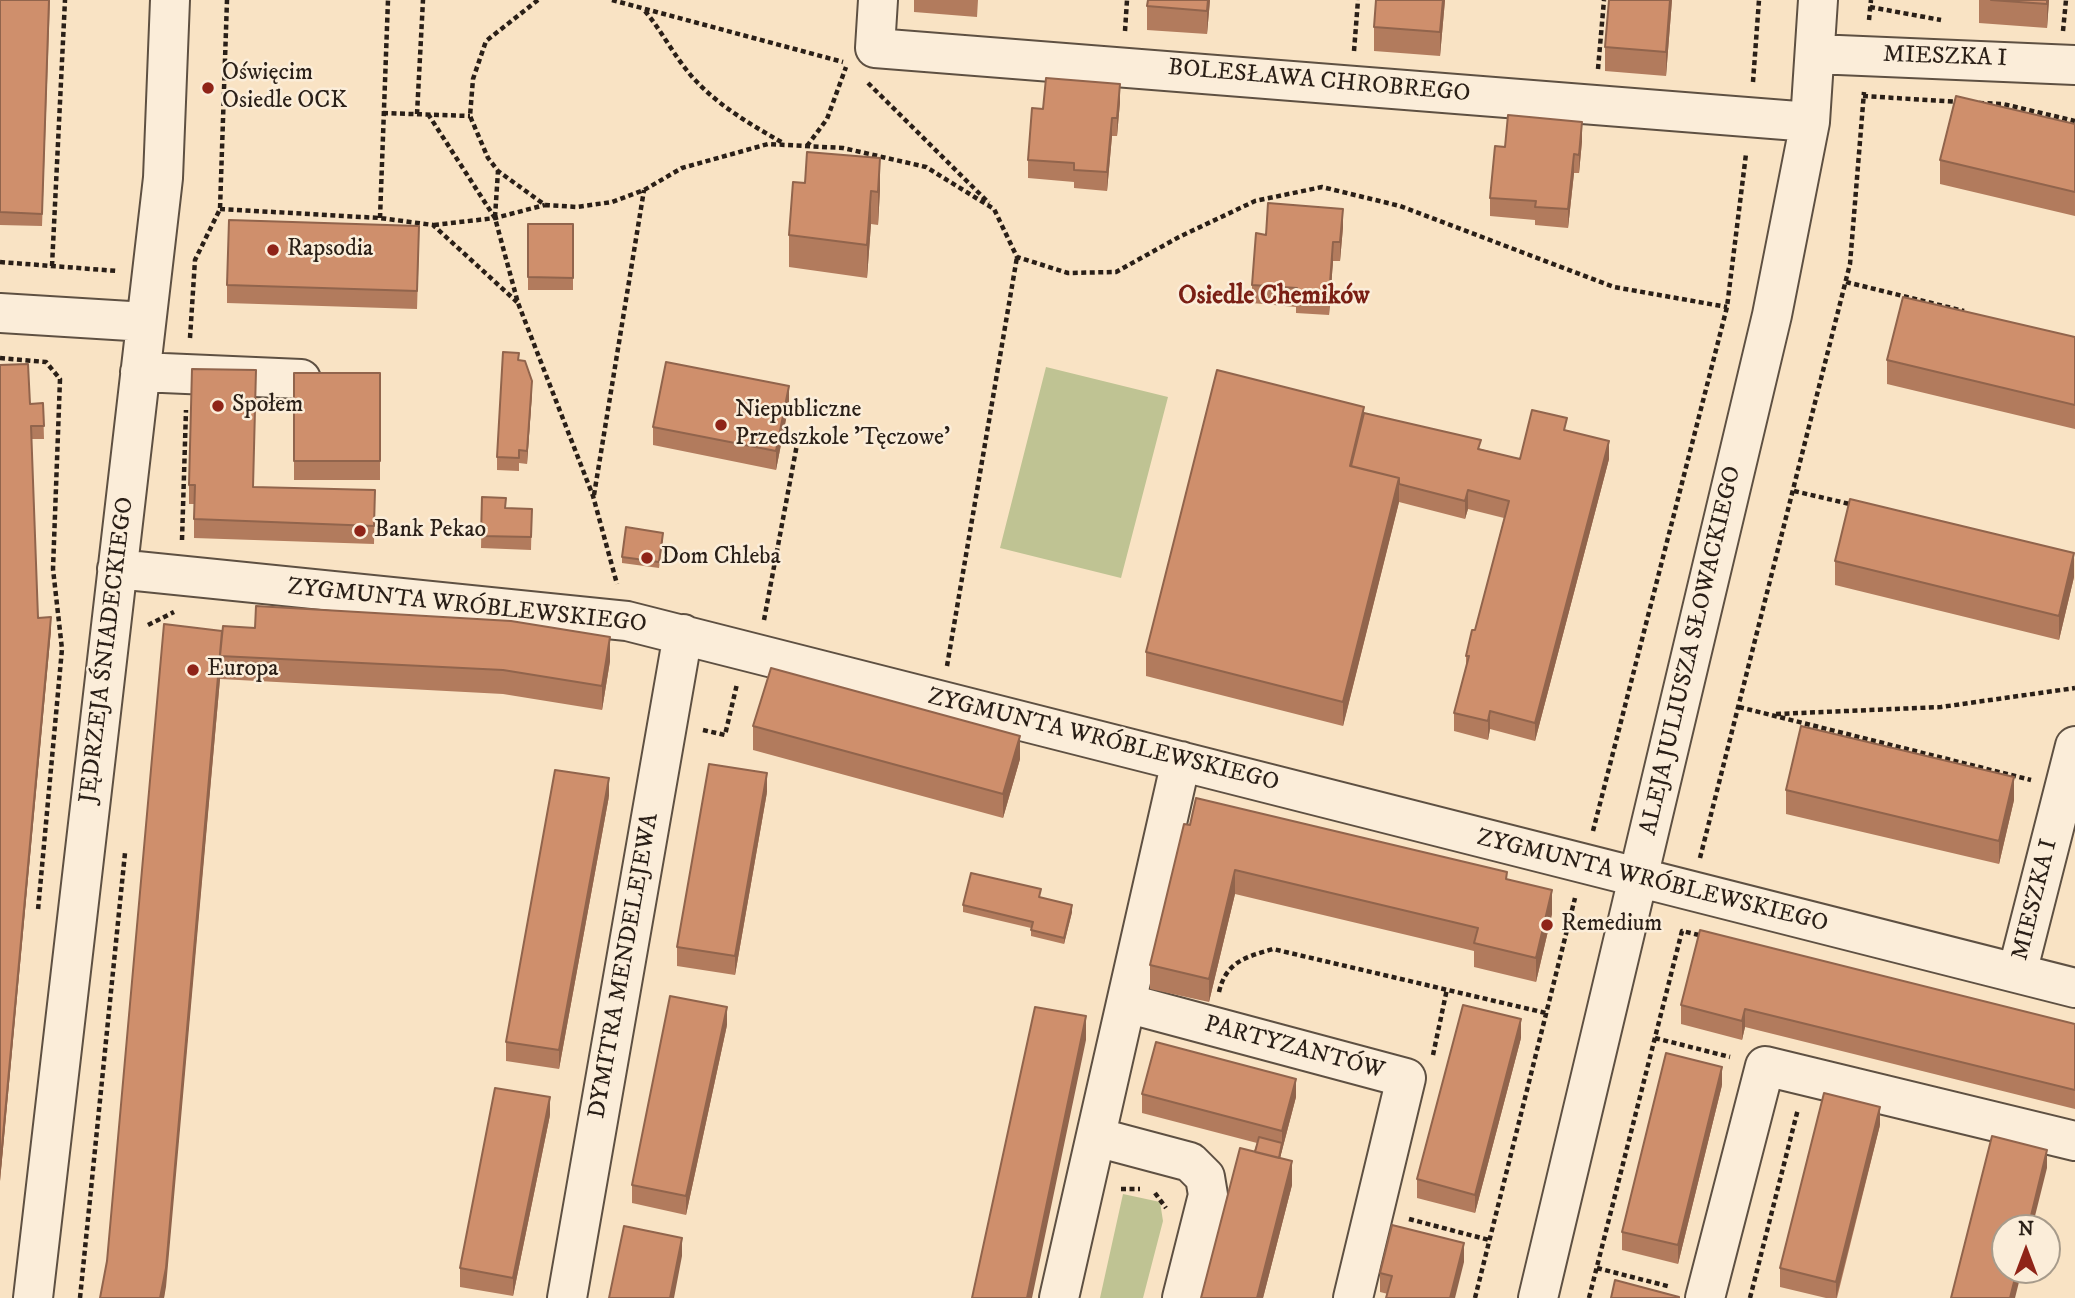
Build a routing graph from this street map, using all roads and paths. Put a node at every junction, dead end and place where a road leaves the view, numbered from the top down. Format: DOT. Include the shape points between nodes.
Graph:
graph roads {
  1 [pos="65,0"];
  2 [pos="170,0"];
  3 [pos="227,0"];
  4 [pos="388,0"];
  5 [pos="423,0"];
  6 [pos="538,0"];
  7 [pos="612,0"];
  8 [pos="878,0"];
  9 [pos="1358,0"];
  10 [pos="1604,0"];
  11 [pos="1759,0"];
  12 [pos="1818,0"];
  13 [pos="1871,0"];
  14 [pos="644,10"];
  15 [pos="1815,54"];
  16 [pos="1867,55"];
  17 [pos="848,63"];
  18 [pos="2075,65"];
  19 [pos="857,73"];
  20 [pos="867,82"];
  21 [pos="1352,85"];
  22 [pos="1863,96"];
  23 [pos="1961,102"];
  24 [pos="1975,103"];
  25 [pos="1595,104"];
  26 [pos="383,113"];
  27 [pos="417,114"];
  28 [pos="428,114"];
  29 [pos="470,116"];
  30 [pos="1751,117"];
  31 [pos="2075,121"];
  32 [pos="1810,122"];
  33 [pos="787,145"];
  34 [pos="807,146"];
  35 [pos="498,172"];
  36 [pos="644,190"];
  37 [pos="545,205"];
  38 [pos="220,209"];
  39 [pos="994,209"];
  40 [pos="380,218"];
  41 [pos="495,218"];
  42 [pos="433,225"];
  43 [pos="1017,257"];
  44 [pos="0,262"];
  45 [pos="1846,282"];
  46 [pos="518,303"];
  47 [pos="1727,307"];
  48 [pos="1967,312"];
  49 [pos="0,313"];
  50 [pos="146,322"];
  51 [pos="0,358"];
  52 [pos="140,372"];
  53 [pos="187,373"];
  54 [pos="301,379"];
  55 [pos="797,439"];
  56 [pos="1794,491"];
  57 [pos="593,496"];
  58 [pos="1861,507"];
  59 [pos="117,569"];
  60 [pos="188,576"];
  61 [pos="627,621"];
  62 [pos="683,634"];
  63 [pos="146,635"];
  64 [pos="758,652"];
  65 [pos="2075,688"];
  66 [pos="942,699"];
  67 [pos="1739,707"];
  68 [pos="1768,714"];
  69 [pos="2075,746"];
  70 [pos="1181,761"];
  71 [pos="2064,788"];
  72 [pos="1591,838"];
  73 [pos="125,846"];
  74 [pos="1700,860"];
  75 [pos="1638,879"];
  76 [pos="1578,888"];
  77 [pos="1713,897"];
  78 [pos="38,911"];
  79 [pos="2017,973"];
  80 [pos="2075,988"];
  81 [pos="1126,1003"];
  82 [pos="1216,1004"];
  83 [pos="1546,1013"];
  84 [pos="1655,1038"];
  85 [pos="1765,1066"];
  86 [pos="1806,1076"];
  87 [pos="1096,1137"];
  88 [pos="2075,1141"];
  89 [pos="1117,1196"];
  90 [pos="1406,1218"];
  91 [pos="1166,1219"];
  92 [pos="1489,1240"];
  93 [pos="1597,1268"];
  94 [pos="1705,1297"];
  95 [pos="33,1298"];
  96 [pos="80,1298"];
  97 [pos="567,1298"];
  98 [pos="1059,1298"];
  99 [pos="1182,1298"];
  100 [pos="1353,1298"];
  101 [pos="1475,1298"];
  102 [pos="1538,1298"];
  103 [pos="1589,1298"];
  104 [pos="1750,1298"];
  1 -- 44 [label="path" via="52,266"];
  2 -- 50 [label="street, JĘDRZEJA ŚNIADECKIEGO" via="163,178"];
  3 -- 38 [label="path"];
  4 -- 26 [label="path"];
  5 -- 27 [label="path"];
  6 -- 29 [label="path" via="486,41 472,79"];
  7 -- 14 [label="path"];
  8 -- 21 [label="street, BOLESŁAWA CHROBREGO" via="876,48"];
  9 -- 21 [label="path"];
  10 -- 25 [label="path"];
  11 -- 30 [label="path"];
  12 -- 15 [label="street, ALEJA JULIUSZA SŁOWACKIEGO"];
  13 -- 16 [label="path"];
  14 -- 17 [label="path"];
  14 -- 33 [label="path" via="685,69 709,94 750,125"];
  15 -- 16 [label="street, MIESZKA I"];
  15 -- 32 [label="street, ALEJA JULIUSZA SŁOWACKIEGO"];
  16 -- 18 [label="street, MIESZKA I"];
  16 -- 22 [label="path"];
  17 -- 19 [label="path"];
  17 -- 34 [label="path" via="827,119"];
  20 -- 39 [label="path"];
  21 -- 25 [label="street, BOLESŁAWA CHROBREGO"];
  22 -- 23 [label="path"];
  22 -- 45 [label="path"];
  24 -- 31 [label="path" via="2003,104"];
  25 -- 30 [label="street, BOLESŁAWA CHROBREGO"];
  26 -- 27 [label="path"];
  26 -- 40 [label="path"];
  27 -- 28 [label="path"];
  28 -- 29 [label="path"];
  28 -- 41 [label="path"];
  29 -- 35 [label="path"];
  30 -- 32 [label="street, BOLESŁAWA CHROBREGO"];
  30 -- 47 [label="path"];
  32 -- 75 [label="street, ALEJA JULIUSZA SŁOWACKIEGO" via="1772,315"];
  33 -- 34 [label="path"];
  33 -- 36 [label="path" via="768,144 722,155 682,168"];
  34 -- 39 [label="path" via="843,148 926,167"];
  35 -- 37 [label="path"];
  35 -- 41 [label="path"];
  36 -- 37 [label="path" via="612,202"];
  36 -- 57 [label="path"];
  37 -- 41 [label="path"];
  38 -- 40 [label="path"];
  38 -- 53 [label="path" via="195,260"];
  39 -- 43 [label="path"];
  40 -- 42 [label="path"];
  41 -- 42 [label="path"];
  41 -- 46 [label="path"];
  42 -- 46 [label="path"];
  43 -- 47 [label="path" via="1068,273 1116,272 1255,201 1322,187 1400,206 1614,287"];
  43 -- 66 [label="path"];
  45 -- 48 [label="path"];
  45 -- 56 [label="path"];
  46 -- 57 [label="path"];
  47 -- 72 [label="path"];
  49 -- 50 [label="street"];
  50 -- 52 [label="street, JĘDRZEJA ŚNIADECKIEGO"];
  51 -- 78 [label="path" via="46,362 60,379 53,569 62,649"];
  52 -- 53 [label="street"];
  52 -- 59 [label="street, JĘDRZEJA ŚNIADECKIEGO"];
  53 -- 54 [label="street"];
  53 -- 60 [label="path" via="181,538 190,547"];
  55 -- 64 [label="path"];
  56 -- 58 [label="path"];
  56 -- 67 [label="path"];
  57 -- 61 [label="path"];
  59 -- 60 [label="street, ZYGMUNTA WRÓBLEWSKIEGO"];
  59 -- 95 [label="street, JĘDRZEJA ŚNIADECKIEGO"];
  60 -- 61 [label="street, ZYGMUNTA WRÓBLEWSKIEGO"];
  60 -- 63 [label="path" via="187,605 147,626"];
  61 -- 62 [label="street, ZYGMUNTA WRÓBLEWSKIEGO"];
  62 -- 64 [label="street, ZYGMUNTA WRÓBLEWSKIEGO"];
  62 -- 97 [label="street, DYMITRA MENDELEJEWA"];
  64 -- 66 [label="street, ZYGMUNTA WRÓBLEWSKIEGO"];
  65 -- 68 [label="path" via="1941,707"];
  66 -- 70 [label="street, ZYGMUNTA WRÓBLEWSKIEGO"];
  67 -- 68 [label="path"];
  67 -- 74 [label="path"];
  68 -- 71 [label="path"];
  69 -- 71 [label="street, MIESZKA I"];
  70 -- 75 [label="street, ZYGMUNTA WRÓBLEWSKIEGO"];
  70 -- 81 [label="street"];
  71 -- 79 [label="street, MIESZKA I"];
  73 -- 96 [label="path"];
  75 -- 77 [label="street, ZYGMUNTA WRÓBLEWSKIEGO"];
  75 -- 102 [label="street, ALEJA JULIUSZA SŁOWACKIEGO"];
  76 -- 83 [label="path"];
  77 -- 79 [label="street, ZYGMUNTA WRÓBLEWSKIEGO"];
  77 -- 84 [label="path" via="1703,936 1682,931"];
  79 -- 80 [label="street, ZYGMUNTA WRÓBLEWSKIEGO"];
  81 -- 87 [label="street"];
  81 -- 100 [label="street, PARTYZANTÓW" via="1406,1078"];
  82 -- 83 [label="path" via="1229,967 1241,958 1273,949"];
  83 -- 92 [label="path"];
  84 -- 85 [label="path"];
  84 -- 93 [label="path"];
  85 -- 86 [label="street"];
  85 -- 94 [label="street"];
  86 -- 88 [label="street"];
  86 -- 104 [label="path"];
  87 -- 98 [label="street"];
  87 -- 99 [label="street" via="1190,1162 1205,1177 1208,1195"];
  89 -- 91 [label="path" via="1121,1189 1156,1193 1166,1209"];
  90 -- 92 [label="path"];
  92 -- 101 [label="path"];
  93 -- 94 [label="path"];
  93 -- 103 [label="path"];
}
